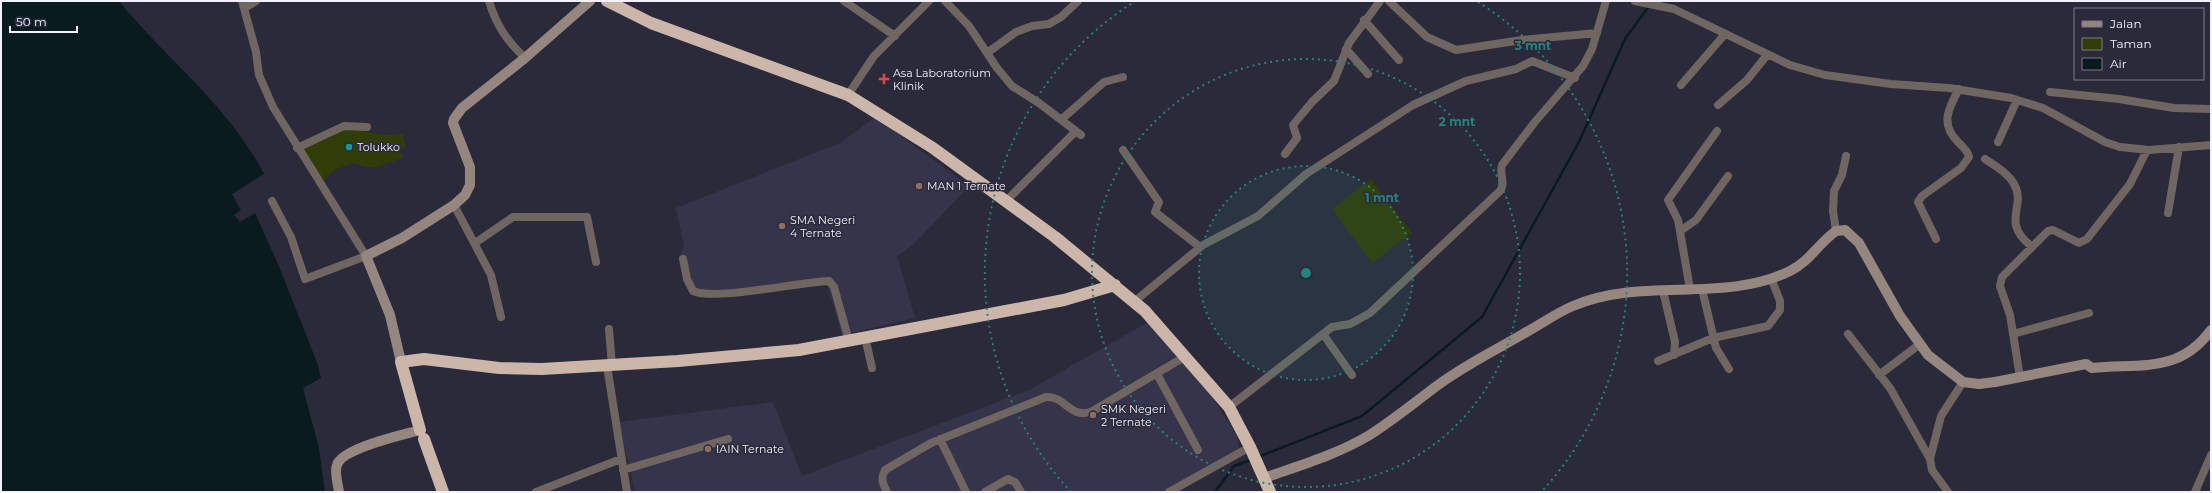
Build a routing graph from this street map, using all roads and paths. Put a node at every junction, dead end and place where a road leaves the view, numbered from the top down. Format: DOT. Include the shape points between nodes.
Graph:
graph roads {
  1 [pos="256,1"];
  2 [pos="489,1"];
  3 [pos="590,1"];
  4 [pos="607,1"];
  5 [pos="844,1"];
  6 [pos="929,1"];
  7 [pos="945,1"];
  8 [pos="1078,1"];
  9 [pos="1380,1"];
  10 [pos="1389,1"];
  11 [pos="1606,1"];
  12 [pos="1635,1"];
  13 [pos="243,4"];
  14 [pos="1364,20"];
  15 [pos="1597,33"];
  16 [pos="1725,34"];
  17 [pos="895,36"];
  18 [pos="1346,49"];
  19 [pos="987,53"];
  20 [pos="1767,55"];
  21 [pos="525,58"];
  22 [pos="1399,60"];
  23 [pos="1368,74"];
  24 [pos="1123,77"];
  25 [pos="1575,78"];
  26 [pos="1681,85"];
  27 [pos="1959,89"];
  28 [pos="2050,92"];
  29 [pos="848,95"];
  30 [pos="2017,100"];
  31 [pos="1718,105"];
  32 [pos="2211,108"];
  33 [pos="1062,119"];
  34 [pos="367,127"];
  35 [pos="1717,131"];
  36 [pos="1998,142"];
  37 [pos="2211,145"];
  38 [pos="2179,147"];
  39 [pos="297,148"];
  40 [pos="1123,150"];
  41 [pos="2147,150"];
  42 [pos="1285,154"];
  43 [pos="1846,156"];
  44 [pos="1985,159"];
  45 [pos="1728,176"];
  46 [pos="272,201"];
  47 [pos="1005,202"];
  48 [pos="454,205"];
  49 [pos="2168,213"];
  50 [pos="1680,231"];
  51 [pos="1836,231"];
  52 [pos="1936,239"];
  53 [pos="474,243"];
  54 [pos="2031,246"];
  55 [pos="1200,247"];
  56 [pos="366,256"];
  57 [pos="683,259"];
  58 [pos="596,262"];
  59 [pos="1771,278"];
  60 [pos="1115,286"];
  61 [pos="1690,289"];
  62 [pos="1702,289"];
  63 [pos="1662,291"];
  64 [pos="1135,301"];
  65 [pos="2089,313"];
  66 [pos="501,317"];
  67 [pos="609,329"];
  68 [pos="2211,330"];
  69 [pos="1323,334"];
  70 [pos="1848,334"];
  71 [pos="2014,334"];
  72 [pos="865,338"];
  73 [pos="1713,338"];
  74 [pos="848,341"];
  75 [pos="1920,344"];
  76 [pos="1674,354"];
  77 [pos="1186,356"];
  78 [pos="1658,361"];
  79 [pos="401,362"];
  80 [pos="610,366"];
  81 [pos="872,368"];
  82 [pos="1729,369"];
  83 [pos="1157,374"];
  84 [pos="1352,375"];
  85 [pos="1880,375"];
  86 [pos="2020,378"];
  87 [pos="1963,382"];
  88 [pos="1229,407"];
  89 [pos="422,434"];
  90 [pos="728,439"];
  91 [pos="940,439"];
  92 [pos="1251,449"];
  93 [pos="1198,450"];
  94 [pos="2211,455"];
  95 [pos="621,459"];
  96 [pos="1930,459"];
  97 [pos="623,470"];
  98 [pos="1263,476"];
  99 [pos="339,492"];
  100 [pos="443,492"];
  101 [pos="536,492"];
  102 [pos="628,492"];
  103 [pos="887,492"];
  104 [pos="966,492"];
  105 [pos="985,492"];
  106 [pos="1021,492"];
  107 [pos="1169,492"];
  108 [pos="1270,492"];
  109 [pos="1948,492"];
  110 [pos="2195,492"];
  1 -- 13 [label="street"];
  2 -- 21 [label="street" via="506,38"];
  3 -- 21 [label="street"];
  4 -- 29 [label="highway" via="651,24"];
  5 -- 17 [label="street"];
  6 -- 17 [label="street"];
  7 -- 19 [label="street" via="969,26"];
  8 -- 19 [label="street" via="1049,24 1032,26 1016,32"];
  9 -- 14 [label="street"];
  10 -- 15 [label="street" via="1427,37 1456,50 1522,40"];
  11 -- 15 [label="street"];
  12 -- 16 [label="street" via="1674,9"];
  13 -- 39 [label="street" via="262,82 276,114"];
  14 -- 18 [label="street"];
  14 -- 22 [label="street"];
  15 -- 25 [label="street" via="1592,49"];
  16 -- 20 [label="street"];
  16 -- 26 [label="street"];
  17 -- 29 [label="street" via="874,56"];
  18 -- 23 [label="street"];
  18 -- 42 [label="street" via="1334,81 1293,125 1297,138"];
  19 -- 33 [label="street" via="1012,86"];
  20 -- 27 [label="street" via="1797,68 1835,77"];
  20 -- 31 [label="street" via="1743,84"];
  21 -- 48 [label="street" via="462,108 454,119 453,123 470,167 471,177 465,195"];
  24 -- 33 [label="street" via="1104,82"];
  25 -- 55 [label="street" via="1528,61 1516,69 1466,81 1430,96 1306,174 1258,216"];
  25 -- 69 [label="street" via="1534,123 1502,165 1502,188 1370,313 1350,324 1332,326"];
  27 -- 30 [label="street"];
  27 -- 52 [label="street" via="1948,114 1948,130 1969,157 1961,168 1922,196 1918,202"];
  28 -- 32 [label="street" via="2174,108"];
  29 -- 47 [label="highway" via="933,148"];
  30 -- 36 [label="street"];
  30 -- 41 [label="street" via="2043,108 2104,142"];
  33 -- 47 [label="street" via="1078,133"];
  34 -- 39 [label="street" via="344,126"];
  35 -- 50 [label="street" via="1668,200 1676,215"];
  37 -- 38 [label="street"];
  38 -- 41 [label="street"];
  38 -- 49 [label="street"];
  39 -- 56 [label="street" via="326,189"];
  40 -- 55 [label="street" via="1159,202 1155,212"];
  41 -- 54 [label="street" via="2130,184 2087,239 2079,243 2051,230"];
  43 -- 51 [label="street" via="1842,175 1834,191 1833,212"];
  44 -- 54 [label="street" via="2004,172 2014,183 2017,193 2014,217 2016,228"];
  45 -- 50 [label="street" via="1696,220"];
  46 -- 56 [label="street" via="291,237 305,279"];
  47 -- 60 [label="highway" via="1055,237"];
  48 -- 53 [label="street"];
  48 -- 56 [label="street" via="402,238"];
  50 -- 61 [label="street"];
  51 -- 59 [label="street" via="1805,262"];
  51 -- 75 [label="street" via="1845,230 1859,243 1896,310"];
  53 -- 58 [label="street" via="513,217 587,217"];
  53 -- 66 [label="street" via="491,275"];
  54 -- 71 [label="street" via="2000,280"];
  55 -- 64 [label="street"];
  56 -- 79 [label="street" via="390,315"];
  57 -- 74 [label="street" via="687,279 693,291 700,293 829,282 834,287"];
  59 -- 62 [label="street" via="1752,284"];
  59 -- 73 [label="street" via="1780,301 1776,319 1768,326"];
  60 -- 64 [label="highway"];
  60 -- 72 [label="highway" via="1064,300"];
  61 -- 62 [label="street"];
  61 -- 63 [label="street"];
  62 -- 73 [label="street"];
  63 -- 76 [label="street" via="1675,342"];
  63 -- 98 [label="street" via="1625,292 1572,306 1439,384 1366,437 1324,456"];
  64 -- 77 [label="highway"];
  65 -- 71 [label="street"];
  67 -- 80 [label="street"];
  68 -- 86 [label="street" via="2200,345 2176,360 2136,366 2092,368 2086,364 2047,370"];
  69 -- 84 [label="street"];
  69 -- 88 [label="street"];
  70 -- 85 [label="street"];
  71 -- 86 [label="street"];
  72 -- 74 [label="highway"];
  72 -- 81 [label="street"];
  73 -- 76 [label="street"];
  73 -- 82 [label="street"];
  74 -- 80 [label="highway" via="785,352"];
  75 -- 85 [label="street"];
  75 -- 87 [label="street" via="1928,355"];
  76 -- 78 [label="street"];
  77 -- 83 [label="street"];
  77 -- 88 [label="highway"];
  79 -- 80 [label="highway" via="424,359 499,368 542,369"];
  79 -- 89 [label="highway"];
  80 -- 95 [label="street"];
  83 -- 91 [label="street" via="1091,412 1074,412 1060,400 1046,397"];
  83 -- 93 [label="street"];
  85 -- 96 [label="street"];
  86 -- 87 [label="street" via="1979,384"];
  87 -- 96 [label="street" via="1941,416"];
  88 -- 92 [label="highway"];
  89 -- 99 [label="street" via="377,443 344,455 337,463 336,469"];
  89 -- 100 [label="highway"];
  90 -- 97 [label="street"];
  91 -- 103 [label="street" via="885,470 881,477"];
  91 -- 104 [label="street"];
  92 -- 98 [label="highway"];
  92 -- 107 [label="street"];
  94 -- 110 [label="street"];
  95 -- 97 [label="street"];
  95 -- 101 [label="street"];
  96 -- 109 [label="street" via="1932,470"];
  97 -- 102 [label="street"];
  98 -- 108 [label="highway"];
  105 -- 106 [label="street" via="1012,479"];
}
